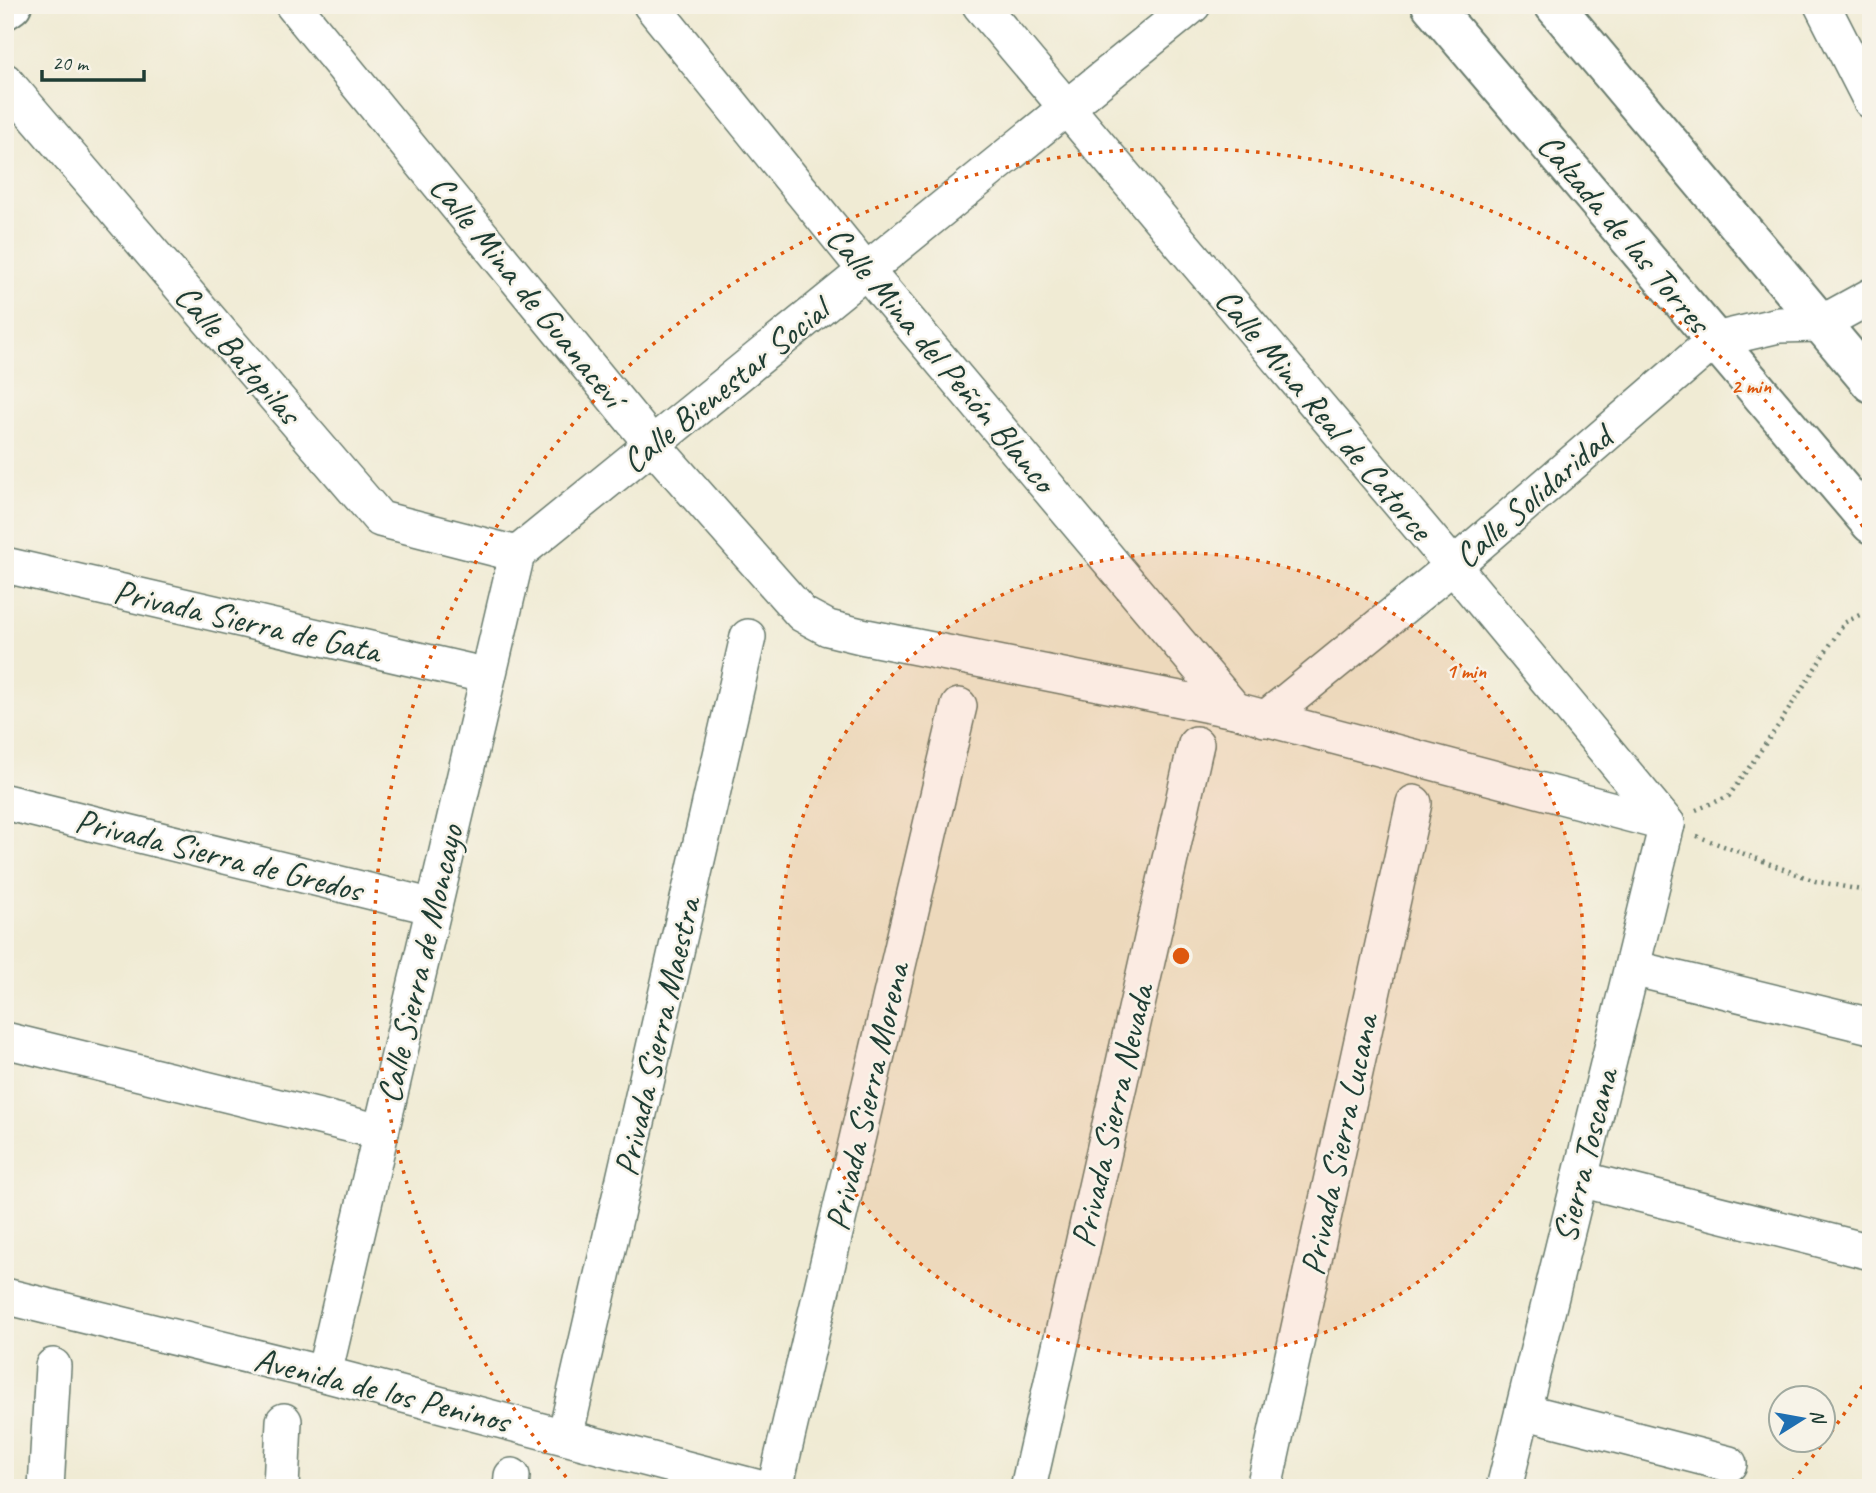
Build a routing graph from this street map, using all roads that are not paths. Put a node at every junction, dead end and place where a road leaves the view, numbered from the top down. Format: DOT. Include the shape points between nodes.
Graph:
graph roads {
  1 [pos="12,5"];
  2 [pos="293,5"];
  3 [pos="652,5"];
  4 [pos="980,5"];
  5 [pos="1193,5"];
  6 [pos="1431,5"];
  7 [pos="1554,5"];
  8 [pos="1822,5"];
  9 [pos="5,10"];
  10 [pos="5,81"];
  11 [pos="1871,101"];
  12 [pos="1066,109"];
  13 [pos="867,272"];
  14 [pos="1871,296"];
  15 [pos="1820,324"];
  16 [pos="1714,340"];
  17 [pos="1871,383"];
  18 [pos="652,443"];
  19 [pos="1871,524"];
  20 [pos="517,554"];
  21 [pos="5,565"];
  22 [pos="1453,566"];
  23 [pos="748,637"];
  24 [pos="488,676"];
  25 [pos="959,706"];
  26 [pos="1250,714"];
  27 [pos="1196,744"];
  28 [pos="5,802"];
  29 [pos="1414,803"];
  30 [pos="1667,824"];
  31 [pos="433,907"];
  32 [pos="1632,968"];
  33 [pos="1871,1026"];
  34 [pos="5,1040"];
  35 [pos="380,1132"];
  36 [pos="1580,1180"];
  37 [pos="1871,1252"];
  38 [pos="5,1296"];
  39 [pos="53,1366"];
  40 [pos="324,1374"];
  41 [pos="1523,1411"];
  42 [pos="284,1421"];
  43 [pos="565,1437"];
  44 [pos="1729,1464"];
  45 [pos="46,1488"];
  46 [pos="281,1488"];
  47 [pos="759,1488"];
  48 [pos="775,1488"];
  49 [pos="1028,1488"];
  50 [pos="1264,1488"];
  51 [pos="1504,1488"];
  1 -- 9 [label="street"];
  2 -- 18 [label="street, Calle Mina de Guanaceví"];
  3 -- 13 [label="street, Calle Mina del Peñón Blanco"];
  4 -- 12 [label="street, Calle Mina Real de Catorce"];
  5 -- 12 [label="street, Calle Bienestar Social"];
  6 -- 16 [label="street, Calzada de las Torres"];
  7 -- 15 [label="street"];
  8 -- 11 [label="street"];
  10 -- 20 [label="street, Calle Batopilas" via="380,519"];
  12 -- 13 [label="street, Calle Bienestar Social"];
  12 -- 22 [label="street, Calle Mina Real de Catorce"];
  13 -- 18 [label="street, Calle Bienestar Social"];
  13 -- 26 [label="street, Calle Mina del Peñón Blanco"];
  14 -- 15 [label="street"];
  15 -- 16 [label="street, Calle Solidaridad" via="1779,325"];
  15 -- 17 [label="street"];
  16 -- 19 [label="street, Calzada de las Torres"];
  16 -- 22 [label="street, Calle Solidaridad"];
  18 -- 20 [label="street, Calle Bienestar Social"];
  18 -- 26 [label="street, Calle Mina de Guanaceví" via="802,614 828,628"];
  20 -- 24 [label="street, Calle Sierra de Moncayo"];
  21 -- 24 [label="street, Privada Sierra de Gata"];
  22 -- 26 [label="street, Calle Solidaridad"];
  22 -- 30 [label="street, Calle Mina Real de Catorce"];
  23 -- 43 [label="street, Privada Sierra Maestra"];
  24 -- 31 [label="street, Calle Sierra de Moncayo"];
  25 -- 48 [label="street, Privada Sierra Morena"];
  26 -- 30 [label="street, Calle Mina de Guanaceví"];
  27 -- 49 [label="street, Privada Sierra Nevada"];
  28 -- 31 [label="street, Privada Sierra de Gredos"];
  29 -- 50 [label="street, Privada Sierra Lucana"];
  30 -- 32 [label="street, Sierra Toscana"];
  31 -- 35 [label="street, Calle Sierra de Moncayo"];
  32 -- 33 [label="street"];
  32 -- 36 [label="street, Sierra Toscana"];
  34 -- 35 [label="street"];
  35 -- 40 [label="street, Calle Sierra de Moncayo"];
  36 -- 37 [label="street"];
  36 -- 41 [label="street, Sierra Toscana"];
  38 -- 40 [label="street, Avenida de los Peninos"];
  39 -- 45 [label="street"];
  40 -- 43 [label="street, Avenida de los Peninos"];
  41 -- 44 [label="street"];
  41 -- 51 [label="street, Sierra Toscana"];
  42 -- 46 [label="street"];
  43 -- 47 [label="street, Avenida de los Peninos"];
}
